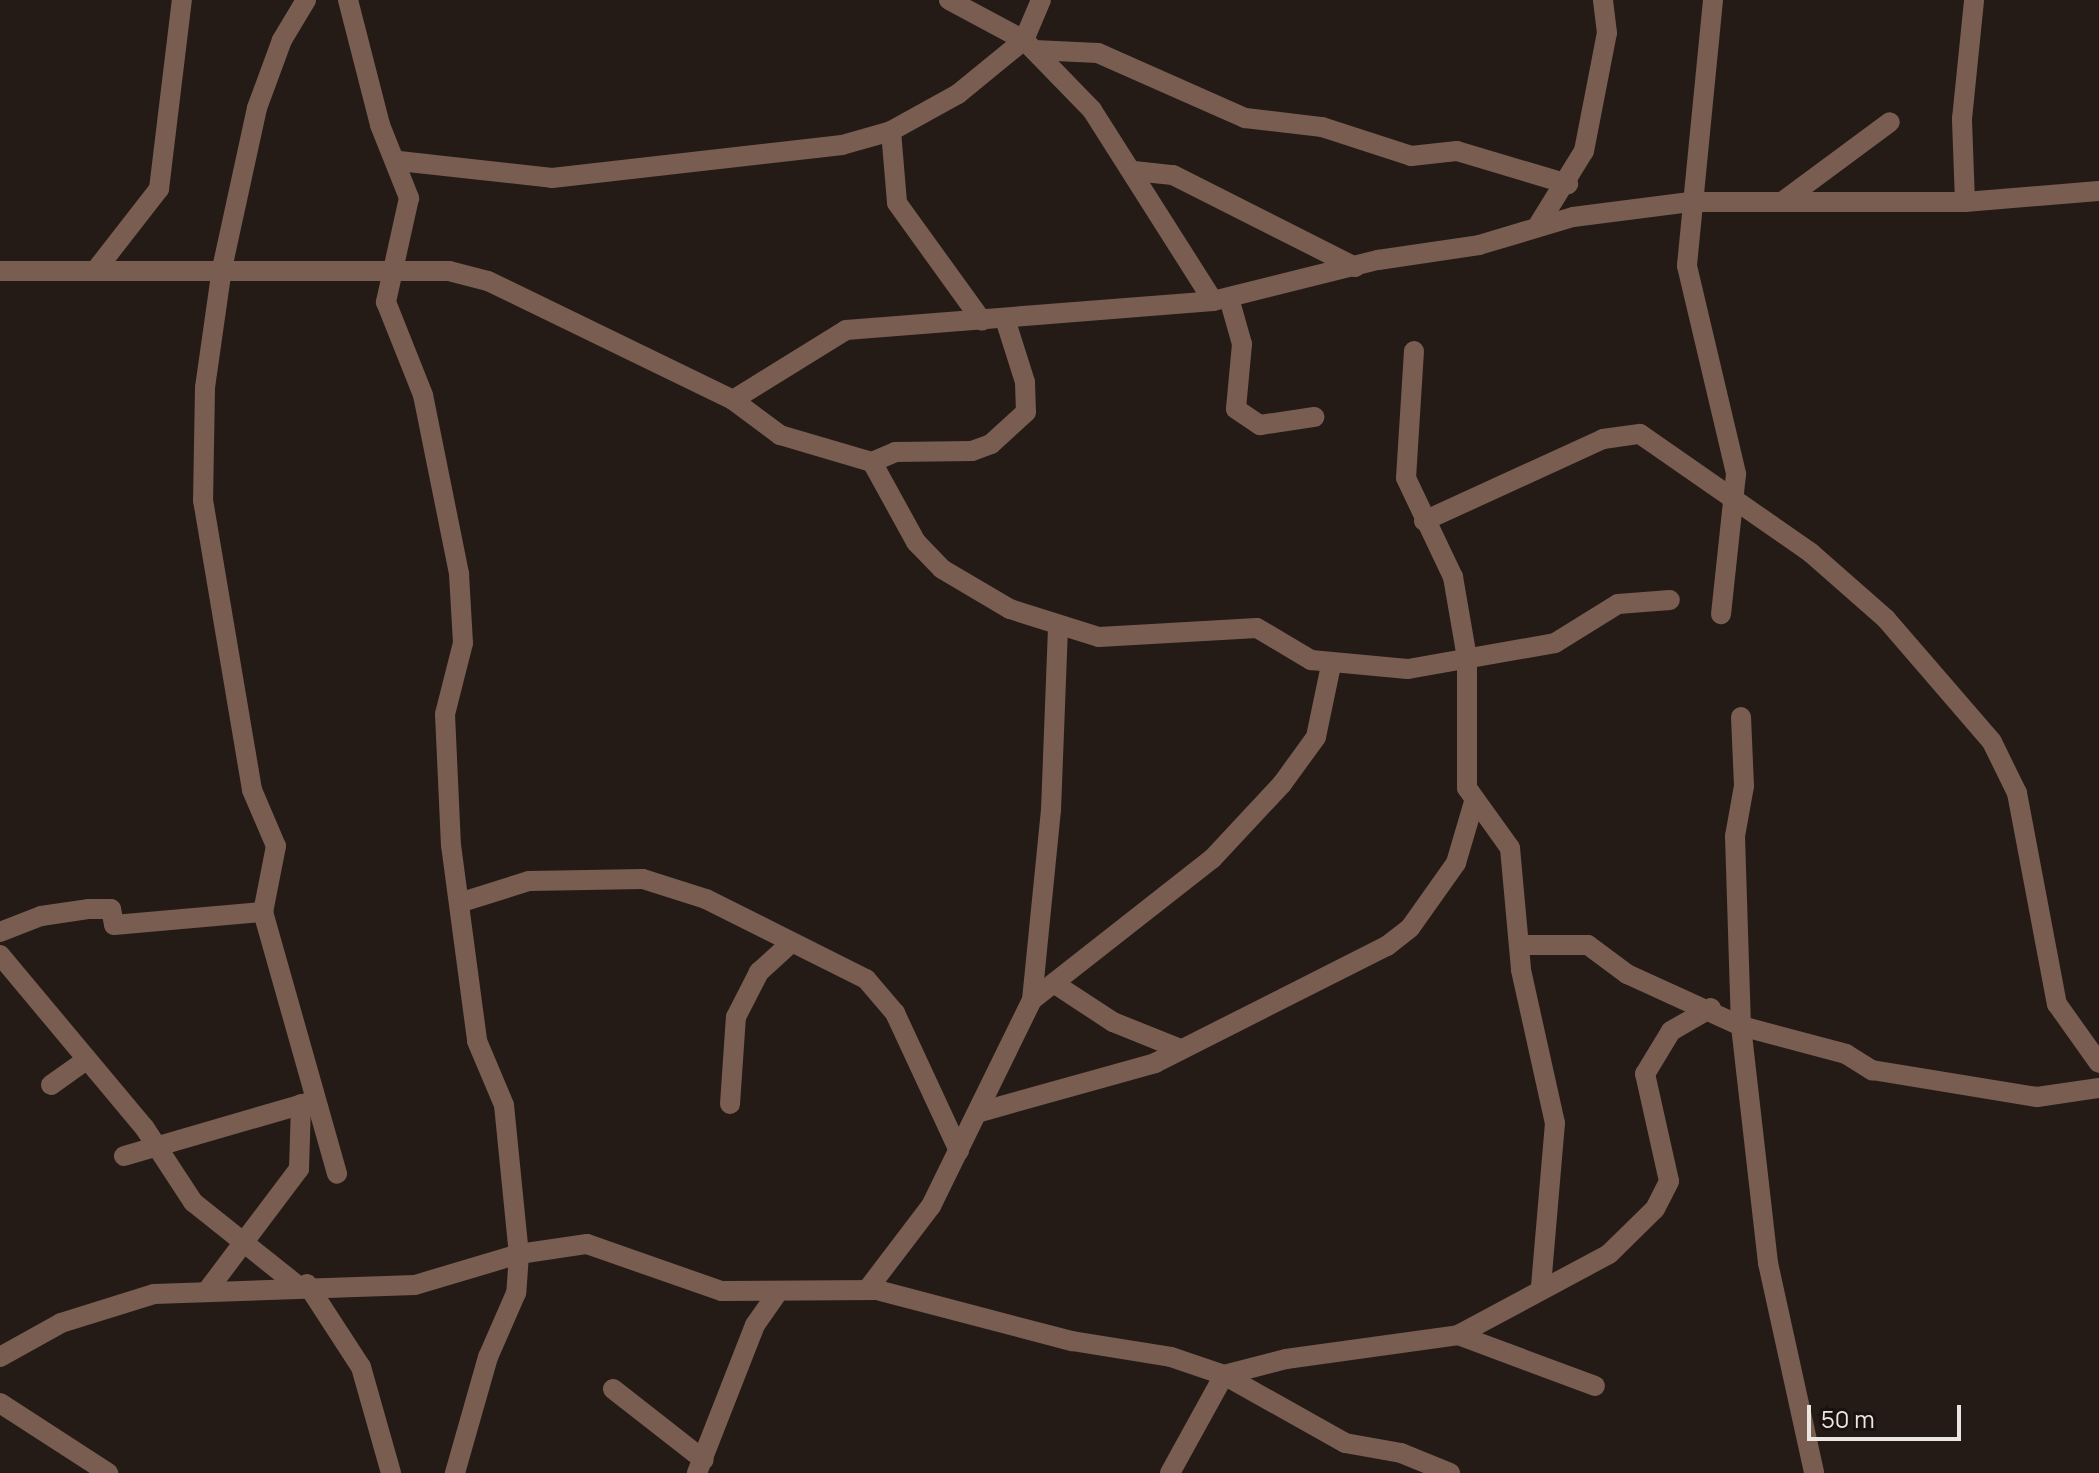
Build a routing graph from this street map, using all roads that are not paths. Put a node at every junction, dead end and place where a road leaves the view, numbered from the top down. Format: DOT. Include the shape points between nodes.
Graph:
graph roads {
  1 [pos="182,0"];
  2 [pos="306,0"];
  3 [pos="348,0"];
  4 [pos="949,0"];
  5 [pos="1041,0"];
  6 [pos="1603,0"];
  7 [pos="1713,0"];
  8 [pos="1974,0"];
  9 [pos="1029,45"];
  10 [pos="1890,122"];
  11 [pos="891,131"];
  12 [pos="399,161"];
  13 [pos="1134,171"];
  14 [pos="1568,184"];
  15 [pos="2099,191"];
  16 [pos="1690,202"];
  17 [pos="1782,202"];
  18 [pos="1965,202"];
  19 [pos="1537,227"];
  20 [pos="99,266"];
  21 [pos="1355,267"];
  22 [pos="222,268"];
  23 [pos="394,270"];
  24 [pos="0,271"];
  25 [pos="1221,300"];
  26 [pos="1005,319"];
  27 [pos="982,321"];
  28 [pos="1414,351"];
  29 [pos="733,400"];
  30 [pos="1314,417"];
  31 [pos="872,462"];
  32 [pos="1735,497"];
  33 [pos="1424,521"];
  34 [pos="1670,600"];
  35 [pos="1721,614"];
  36 [pos="1058,629"];
  37 [pos="1467,658"];
  38 [pos="1331,665"];
  39 [pos="1741,717"];
  40 [pos="1474,802"];
  41 [pos="462,902"];
  42 [pos="263,912"];
  43 [pos="0,932"];
  44 [pos="791,943"];
  45 [pos="1519,945"];
  46 [pos="0,955"];
  47 [pos="1058,986"];
  48 [pos="1032,1000"];
  49 [pos="1711,1008"];
  50 [pos="1741,1026"];
  51 [pos="1180,1049"];
  52 [pos="86,1060"];
  53 [pos="2099,1063"];
  54 [pos="51,1085"];
  55 [pos="2099,1088"];
  56 [pos="307,1102"];
  57 [pos="730,1104"];
  58 [pos="980,1112"];
  59 [pos="157,1148"];
  60 [pos="959,1151"];
  61 [pos="124,1156"];
  62 [pos="337,1174"];
  63 [pos="243,1245"];
  64 [pos="519,1254"];
  65 [pos="302,1284"];
  66 [pos="1541,1287"];
  67 [pos="867,1290"];
  68 [pos="207,1291"];
  69 [pos="777,1294"];
  70 [pos="1458,1335"];
  71 [pos="0,1357"];
  72 [pos="1224,1375"];
  73 [pos="1595,1386"];
  74 [pos="613,1389"];
  75 [pos="0,1403"];
  76 [pos="700,1466"];
  77 [pos="108,1473"];
  78 [pos="391,1473"];
  79 [pos="455,1473"];
  80 [pos="1170,1473"];
  81 [pos="1450,1473"];
  82 [pos="1814,1473"];
  1 -- 20 [label="street" via="159,189"];
  2 -- 22 [label="street" via="282,40 257,108"];
  3 -- 12 [label="street" via="380,125"];
  4 -- 9 [label="street"];
  5 -- 9 [label="street"];
  6 -- 14 [label="street" via="1598,92"];
  7 -- 16 [label="street"];
  8 -- 18 [label="street" via="1962,119"];
  9 -- 11 [label="street" via="958,94"];
  9 -- 13 [label="street" via="1116,138"];
  9 -- 14 [label="street" via="1098,53 1245,118 1322,127 1411,156 1457,151"];
  10 -- 17 [label="street"];
  11 -- 12 [label="street" via="772,156 552,178"];
  11 -- 27 [label="street" via="897,203"];
  12 -- 23 [label="street" via="409,198"];
  13 -- 21 [label="street" via="1173,175"];
  13 -- 25 [label="street"];
  14 -- 19 [label="street"];
  15 -- 18 [label="street"];
  16 -- 17 [label="street"];
  16 -- 19 [label="street"];
  16 -- 32 [label="street" via="1687,266 1727,414"];
  17 -- 18 [label="street"];
  19 -- 21 [label="street" via="1479,245"];
  20 -- 22 [label="street"];
  20 -- 24 [label="street"];
  21 -- 25 [label="street"];
  22 -- 23 [label="street"];
  22 -- 42 [label="street" via="205,388 203,500 252,790 276,846"];
  23 -- 29 [label="street" via="449,271 519,292"];
  23 -- 41 [label="street" via="386,302 423,395 463,611 463,643 445,714 451,845"];
  25 -- 26 [label="street"];
  25 -- 30 [label="street" via="1242,344 1236,409 1260,425"];
  26 -- 27 [label="street"];
  26 -- 31 [label="street" via="1025,382 1026,412 991,444 972,451 895,452"];
  27 -- 29 [label="street" via="846,330"];
  28 -- 33 [label="street" via="1403,450"];
  29 -- 31 [label="street" via="780,435"];
  31 -- 36 [label="street" via="916,542 942,569"];
  32 -- 33 [label="street" via="1655,442 1622,433"];
  32 -- 35 [label="street"];
  32 -- 53 [label="street" via="1886,619 1992,742 2017,793 2057,1004"];
  33 -- 37 [label="street" via="1453,577"];
  34 -- 37 [label="street" via="1618,604 1576,636"];
  36 -- 38 [label="street" via="1128,639 1178,629 1257,628"];
  36 -- 48 [label="street" via="1051,810"];
  37 -- 38 [label="street" via="1408,669"];
  37 -- 40 [label="street" via="1464,747"];
  38 -- 47 [label="street" via="1306,758 1212,859"];
  39 -- 50 [label="street" via="1744,786 1735,836"];
  40 -- 45 [label="street" via="1510,848"];
  40 -- 51 [label="street" via="1456,863 1410,928 1326,983"];
  41 -- 44 [label="street" via="529,881 625,876 706,899"];
  41 -- 64 [label="street" via="477,1041 504,1105"];
  42 -- 43 [label="street" via="114,925 111,909 89,909 41,916"];
  42 -- 56 [label="street"];
  44 -- 57 [label="street" via="759,972 736,1017"];
  44 -- 60 [label="street" via="866,979 895,1013"];
  45 -- 49 [label="street" via="1588,945 1627,974"];
  45 -- 66 [label="street" via="1556,1137"];
  46 -- 52 [label="street" via="16,966 33,1001"];
  47 -- 48 [label="street"];
  47 -- 51 [label="street" via="1113,1022"];
  48 -- 58 [label="street"];
  49 -- 50 [label="street"];
  49 -- 66 [label="street" via="1671,1031 1645,1074 1669,1181 1655,1209 1581,1273"];
  50 -- 55 [label="street" via="1846,1054 1872,1070 2037,1097"];
  50 -- 82 [label="street" via="1768,1263"];
  51 -- 58 [label="street" via="1134,1070"];
  52 -- 54 [label="street"];
  52 -- 59 [label="street"];
  56 -- 59 [label="street"];
  56 -- 62 [label="street"];
  56 -- 63 [label="street" via="299,1169"];
  58 -- 60 [label="street"];
  59 -- 61 [label="street"];
  59 -- 63 [label="street" via="193,1202"];
  60 -- 67 [label="street" via="931,1206"];
  63 -- 65 [label="street"];
  63 -- 68 [label="street"];
  64 -- 65 [label="street" via="415,1285"];
  64 -- 69 [label="street" via="587,1244 721,1291"];
  64 -- 79 [label="street" via="516,1293 488,1357"];
  65 -- 68 [label="street"];
  65 -- 78 [label="street" via="361,1367"];
  66 -- 70 [label="street" via="1512,1312"];
  67 -- 69 [label="street"];
  67 -- 72 [label="street" via="1072,1341 1171,1357"];
  68 -- 71 [label="street" via="154,1294 92,1311"];
  69 -- 76 [label="street" via="755,1325"];
  70 -- 72 [label="street" via="1286,1359"];
  70 -- 73 [label="street"];
  72 -- 80 [label="street"];
  72 -- 81 [label="street" via="1345,1443 1401,1453"];
  74 -- 76 [label="street"];
  75 -- 77 [label="street"];
}
